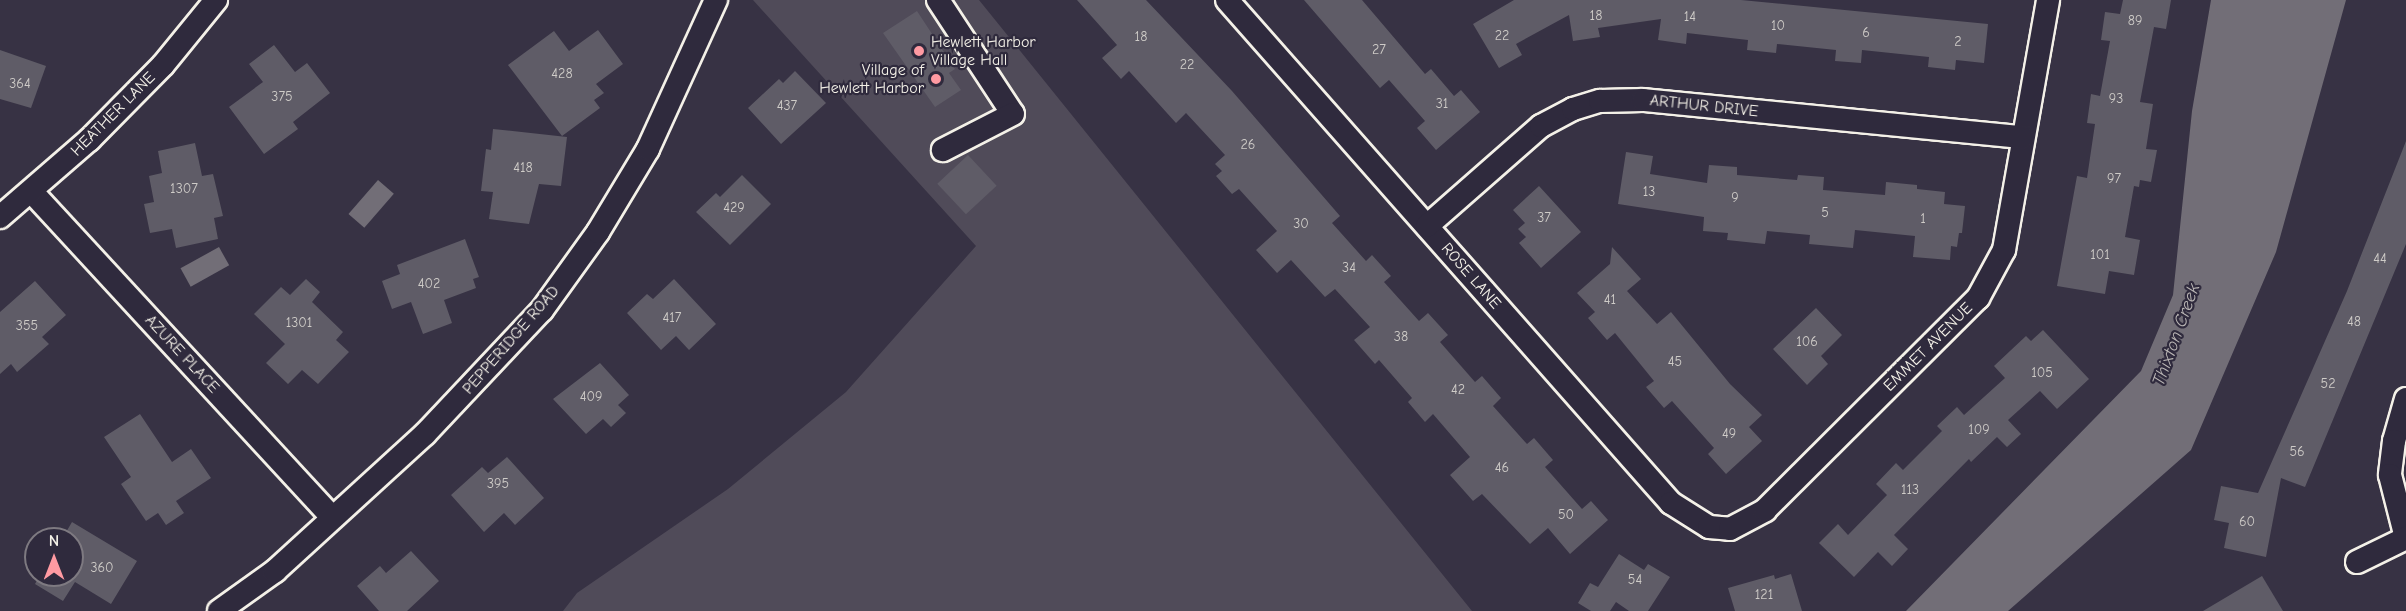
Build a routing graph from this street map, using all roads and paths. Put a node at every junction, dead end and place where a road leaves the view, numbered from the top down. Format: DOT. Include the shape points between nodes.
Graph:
graph roads {
  1 [pos="216,0"];
  2 [pos="716,0"];
  3 [pos="939,0"];
  4 [pos="1227,0"];
  5 [pos="2048,0"];
  6 [pos="2023,137"];
  7 [pos="943,150"];
  8 [pos="32,192"];
  9 [pos="0,217"];
  10 [pos="1427,226"];
  11 [pos="2406,399"];
  12 [pos="332,517"];
  13 [pos="1730,529"];
  14 [pos="2406,538"];
  15 [pos="2357,562"];
  16 [pos="219,611"];
  1 -- 8 [label="street, HEATHER LANE" via="163,65"];
  2 -- 12 [label="street, PEPPERIDGE ROAD" via="648,149 598,232 542,310 425,434"];
  3 -- 7 [label="street" via="1013,114"];
  4 -- 10 [label="street, ROSE LANE"];
  5 -- 6 [label="street, EMMET AVENUE"];
  6 -- 10 [label="street, ARTHUR DRIVE" via="1642,100 1600,101 1573,109 1541,126"];
  6 -- 13 [label="street, EMMET AVENUE" via="2004,250 1978,298 1765,510"];
  8 -- 9 [label="street, HEATHER LANE"];
  8 -- 12 [label="street, AZURE PLACE"];
  10 -- 13 [label="street, ROSE LANE" via="1671,503 1709,528"];
  11 -- 14 [label="street" via="2394,441 2390,476"];
  12 -- 16 [label="street, PEPPERIDGE ROAD" via="275,572"];
  14 -- 15 [label="street"];
}
